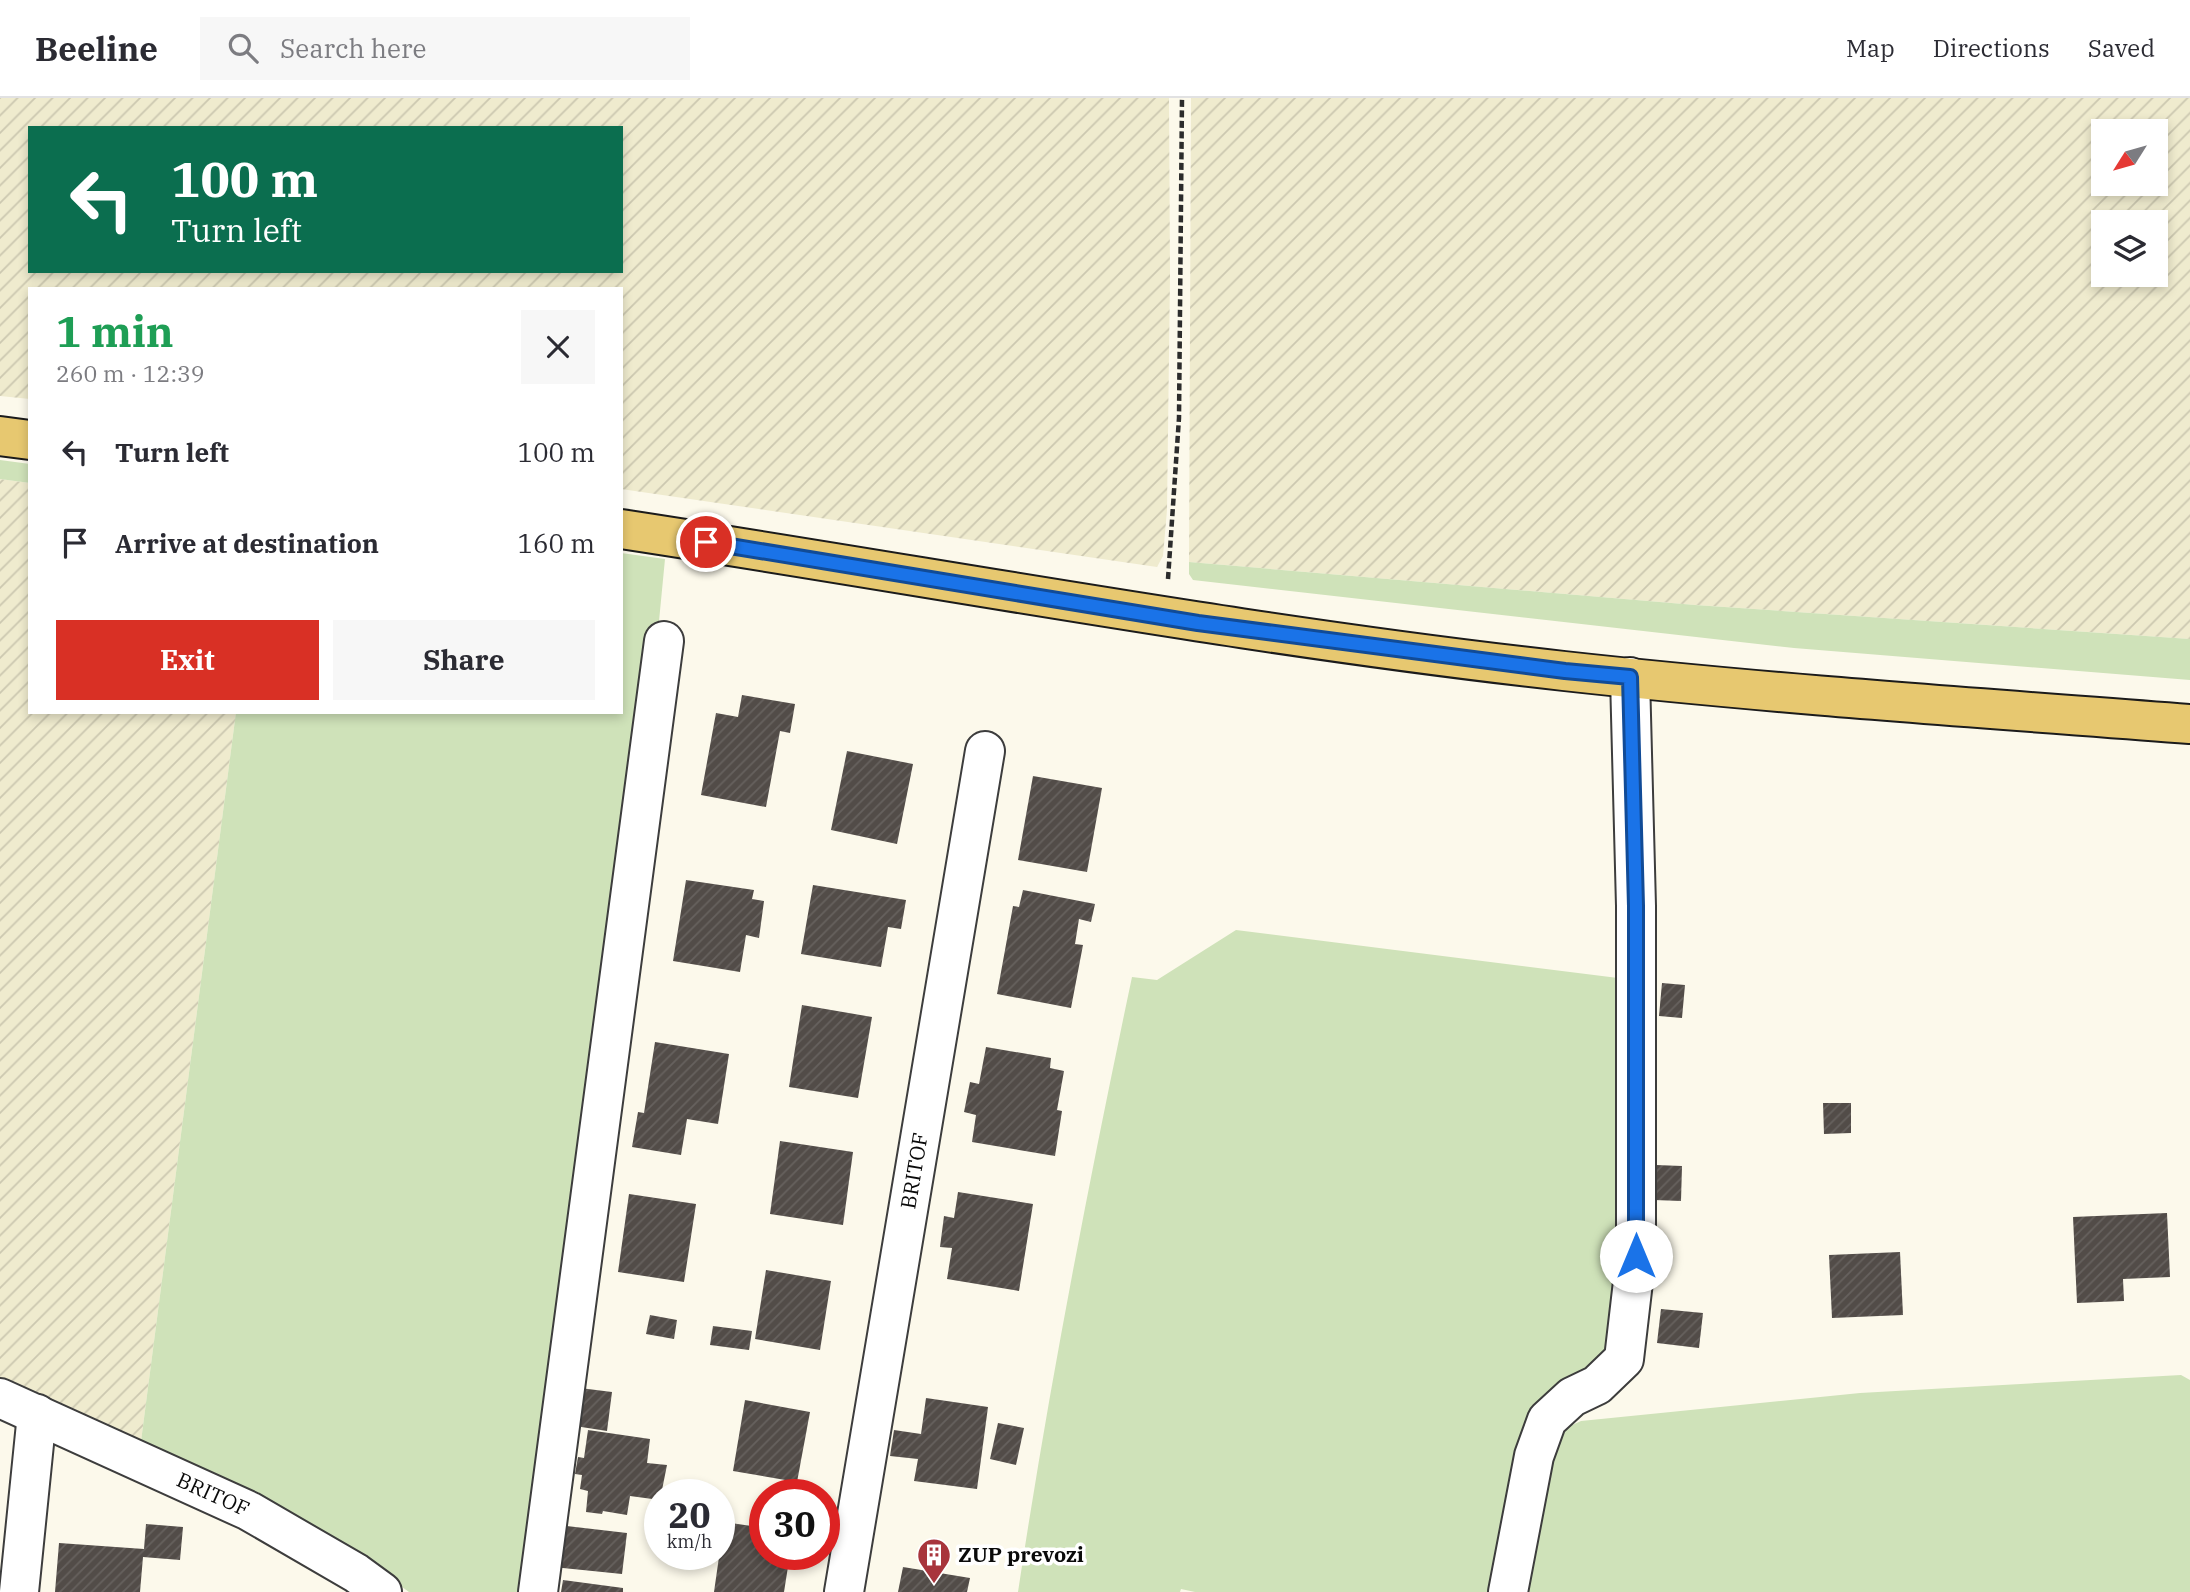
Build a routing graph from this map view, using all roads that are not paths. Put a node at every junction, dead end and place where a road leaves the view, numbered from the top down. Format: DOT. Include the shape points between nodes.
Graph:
graph roads {
  1 [pos="0,436"];
  2 [pos="28,440"];
  3 [pos="623,529"];
  4 [pos="664,641"];
  5 [pos="1630,677"];
  6 [pos="2190,724"];
  7 [pos="985,751"];
  8 [pos="0,1398"];
  9 [pos="37,1414"];
  10 [pos="363,1586"];
  11 [pos="19,1592"];
  12 [pos="538,1592"];
  13 [pos="844,1592"];
  14 [pos="1508,1592"];
  1 -- 2 [label="main road"];
  3 -- 5 [label="main road" via="1165,618"];
  4 -- 12 [label="street"];
  5 -- 6 [label="main road"];
  5 -- 14 [label="street" via="1636,906 1636,1256 1624,1359 1597,1385 1572,1397 1547,1420 1534,1456"];
  7 -- 13 [label="street, BRITOF"];
  8 -- 9 [label="street, BRITOF"];
  9 -- 10 [label="street, BRITOF" via="250,1511"];
  9 -- 11 [label="street"];
}
